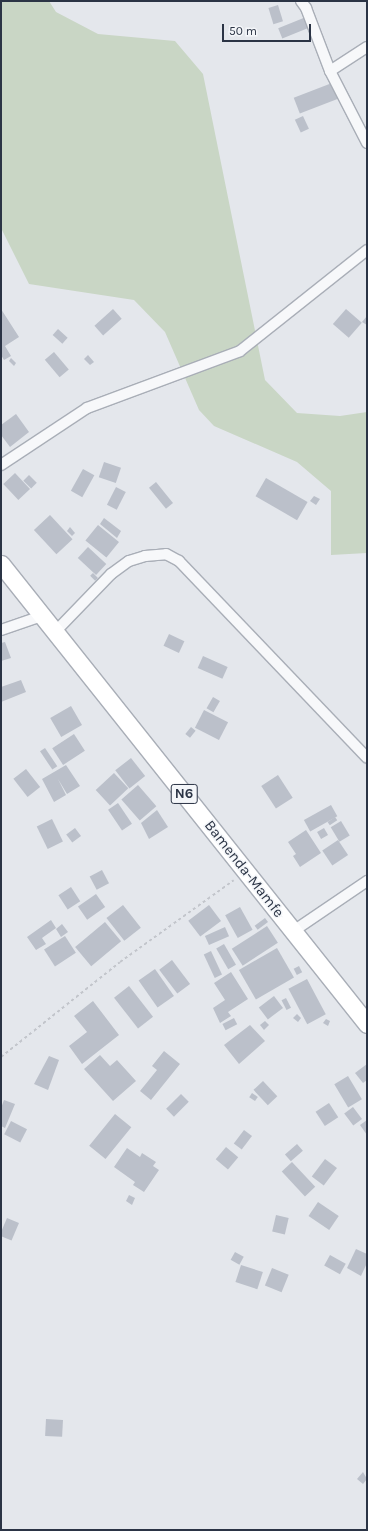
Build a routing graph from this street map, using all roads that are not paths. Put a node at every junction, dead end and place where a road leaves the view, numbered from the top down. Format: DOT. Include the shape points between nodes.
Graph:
graph roads {
  1 [pos="300,1"];
  2 [pos="367,47"];
  3 [pos="330,71"];
  4 [pos="367,143"];
  5 [pos="367,250"];
  6 [pos="1,465"];
  7 [pos="1,564"];
  8 [pos="42,616"];
  9 [pos="1,630"];
  10 [pos="55,632"];
  11 [pos="367,758"];
  12 [pos="367,881"];
  13 [pos="292,932"];
  14 [pos="367,1024"];
  1 -- 3 [label="street" via="306,8"];
  2 -- 3 [label="street"];
  3 -- 4 [label="street"];
  5 -- 6 [label="street" via="240,351 87,408"];
  7 -- 8 [label="highway, Bamenda-Mamfe / N6"];
  8 -- 9 [label="street"];
  8 -- 10 [label="highway, Bamenda-Mamfe / N6"];
  10 -- 11 [label="street" via="111,574 130,561 145,556 166,554 179,561"];
  10 -- 13 [label="highway, Bamenda-Mamfe / N6" via="247,871"];
  12 -- 13 [label="street"];
  13 -- 14 [label="highway, Bamenda-Mamfe / N6"];
}
